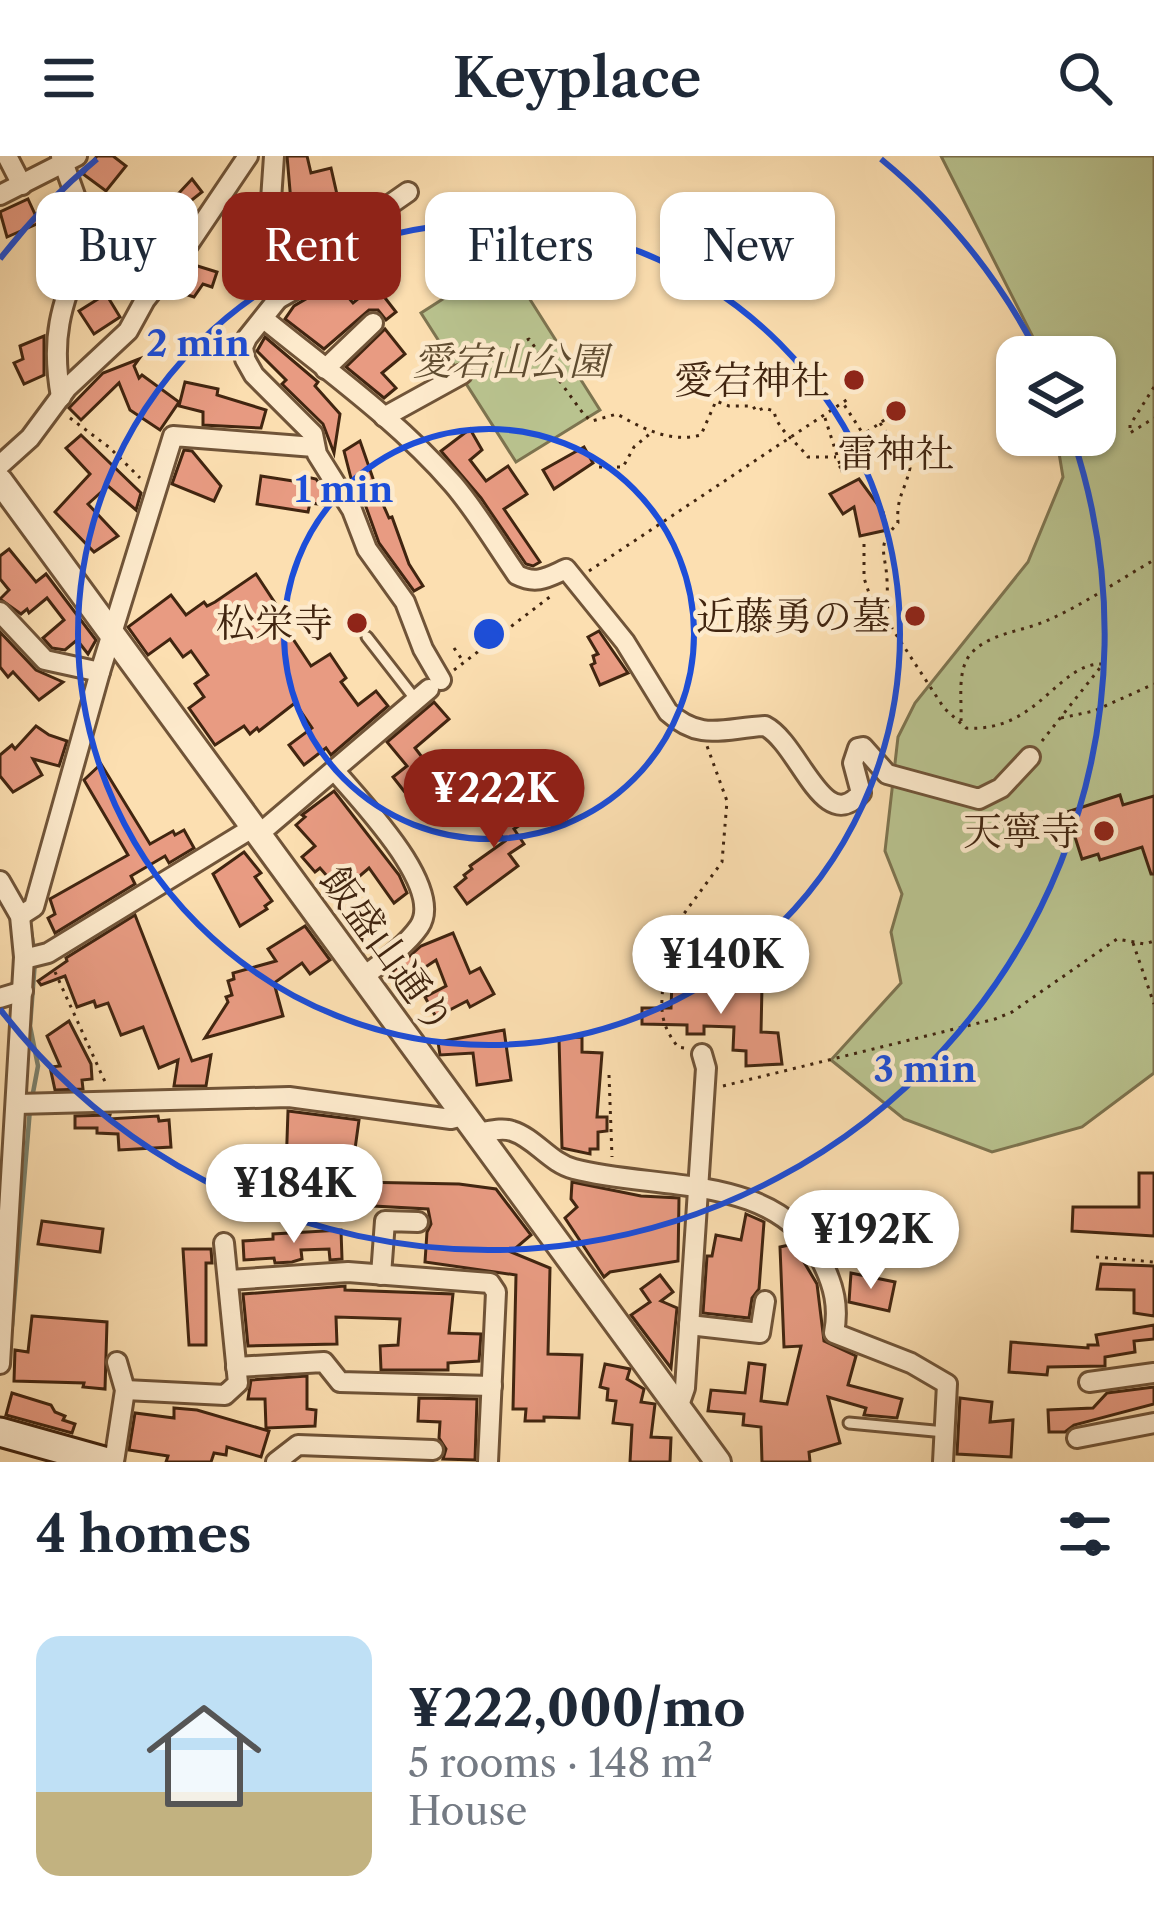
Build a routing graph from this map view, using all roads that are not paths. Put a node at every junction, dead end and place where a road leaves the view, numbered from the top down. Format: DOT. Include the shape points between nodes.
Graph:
graph roads {
  1 [pos="7,156"];
  2 [pos="248,156"];
  3 [pos="274,156"];
  4 [pos="68,159"];
  5 [pos="22,184"];
  6 [pos="272,192"];
  7 [pos="408,193"];
  8 [pos="0,195"];
  9 [pos="401,198"];
  10 [pos="277,300"];
  11 [pos="264,319"];
  12 [pos="373,323"];
  13 [pos="325,368"];
  14 [pos="462,374"];
  15 [pos="59,400"];
  16 [pos="384,417"];
  17 [pos="314,447"];
  18 [pos="0,465"];
  19 [pos="0,481"];
  20 [pos="0,612"];
  21 [pos="112,634"];
  22 [pos="367,638"];
  23 [pos="100,672"];
  24 [pos="429,690"];
  25 [pos="1030,757"];
  26 [pos="335,771"];
  27 [pos="256,831"];
  28 [pos="0,881"];
  29 [pos="20,916"];
  30 [pos="24,959"];
  31 [pos="363,977"];
  32 [pos="23,991"];
  33 [pos="0,998"];
  34 [pos="703,1054"];
  35 [pos="17,1104"];
  36 [pos="470,1125"];
  37 [pos="698,1189"];
  38 [pos="418,1222"];
  39 [pos="224,1243"];
  40 [pos="381,1275"];
  41 [pos="229,1280"];
  42 [pos="765,1301"];
  43 [pos="689,1325"];
  44 [pos="117,1362"];
  45 [pos="0,1364"];
  46 [pos="236,1367"];
  47 [pos="1154,1373"];
  48 [pos="1090,1382"];
  49 [pos="492,1386"];
  50 [pos="125,1390"];
  51 [pos="678,1408"];
  52 [pos="849,1423"];
  53 [pos="1154,1423"];
  54 [pos="0,1432"];
  55 [pos="945,1432"];
  56 [pos="1077,1438"];
  57 [pos="433,1450"];
  58 [pos="110,1462"];
  59 [pos="276,1462"];
  60 [pos="488,1462"];
  61 [pos="718,1462"];
  62 [pos="943,1462"];
  1 -- 5 [label="street"];
  2 -- 15 [label="street" via="128,331"];
  3 -- 6 [label="street"];
  4 -- 5 [label="street"];
  4 -- 15 [label="street" via="87,240 58,316"];
  5 -- 8 [label="street"];
  7 -- 9 [label="street"];
  10 -- 11 [label="street"];
  11 -- 13 [label="street"];
  11 -- 17 [label="street" via="247,338 245,359 313,434"];
  12 -- 13 [label="street"];
  13 -- 16 [label="street"];
  14 -- 16 [label="street"];
  15 -- 18 [label="street"];
  16 -- 25 [label="street" via="458,489 517,575 545,580 566,569 626,642 668,712 696,732 775,731 836,806 861,793 857,748 887,774 979,799"];
  17 -- 21 [label="street" via="173,436"];
  17 -- 24 [label="street" via="405,602"];
  19 -- 21 [label="street, 飯盛山通り"];
  20 -- 23 [label="street" via="45,660"];
  21 -- 23 [label="street"];
  21 -- 27 [label="street, 飯盛山通り"];
  22 -- 24 [label="lane"];
  23 -- 29 [label="street" via="34,907"];
  24 -- 26 [label="street"];
  26 -- 27 [label="street"];
  26 -- 31 [label="street" via="416,875 425,902 422,925"];
  27 -- 30 [label="street" via="49,953"];
  27 -- 31 [label="street, 飯盛山通り"];
  28 -- 29 [label="street"];
  29 -- 30 [label="street"];
  30 -- 32 [label="street"];
  31 -- 36 [label="street, 飯盛山通り"];
  32 -- 33 [label="street"];
  32 -- 35 [label="street"];
  34 -- 37 [label="street"];
  35 -- 36 [label="street" via="289,1097"];
  35 -- 45 [label="street"];
  36 -- 37 [label="street" via="515,1132 568,1168"];
  36 -- 51 [label="street, 飯盛山通り"];
  37 -- 43 [label="street"];
  37 -- 55 [label="street" via="762,1203 795,1228 832,1281 834,1333 946,1384"];
  38 -- 40 [label="street" via="385,1221"];
  39 -- 41 [label="street"];
  40 -- 41 [label="street"];
  40 -- 49 [label="street" via="490,1283"];
  41 -- 46 [label="street"];
  42 -- 43 [label="street" via="760,1333"];
  43 -- 51 [label="street"];
  44 -- 50 [label="street"];
  46 -- 49 [label="street" via="325,1362 340,1382"];
  46 -- 50 [label="street" via="238,1383 225,1395"];
  47 -- 48 [label="street"];
  49 -- 60 [label="street"];
  50 -- 58 [label="street"];
  51 -- 61 [label="street, 飯盛山通り"];
  52 -- 55 [label="lane"];
  53 -- 56 [label="street"];
  54 -- 58 [label="main road"];
  55 -- 62 [label="street"];
  57 -- 59 [label="street" via="298,1445"];
}
